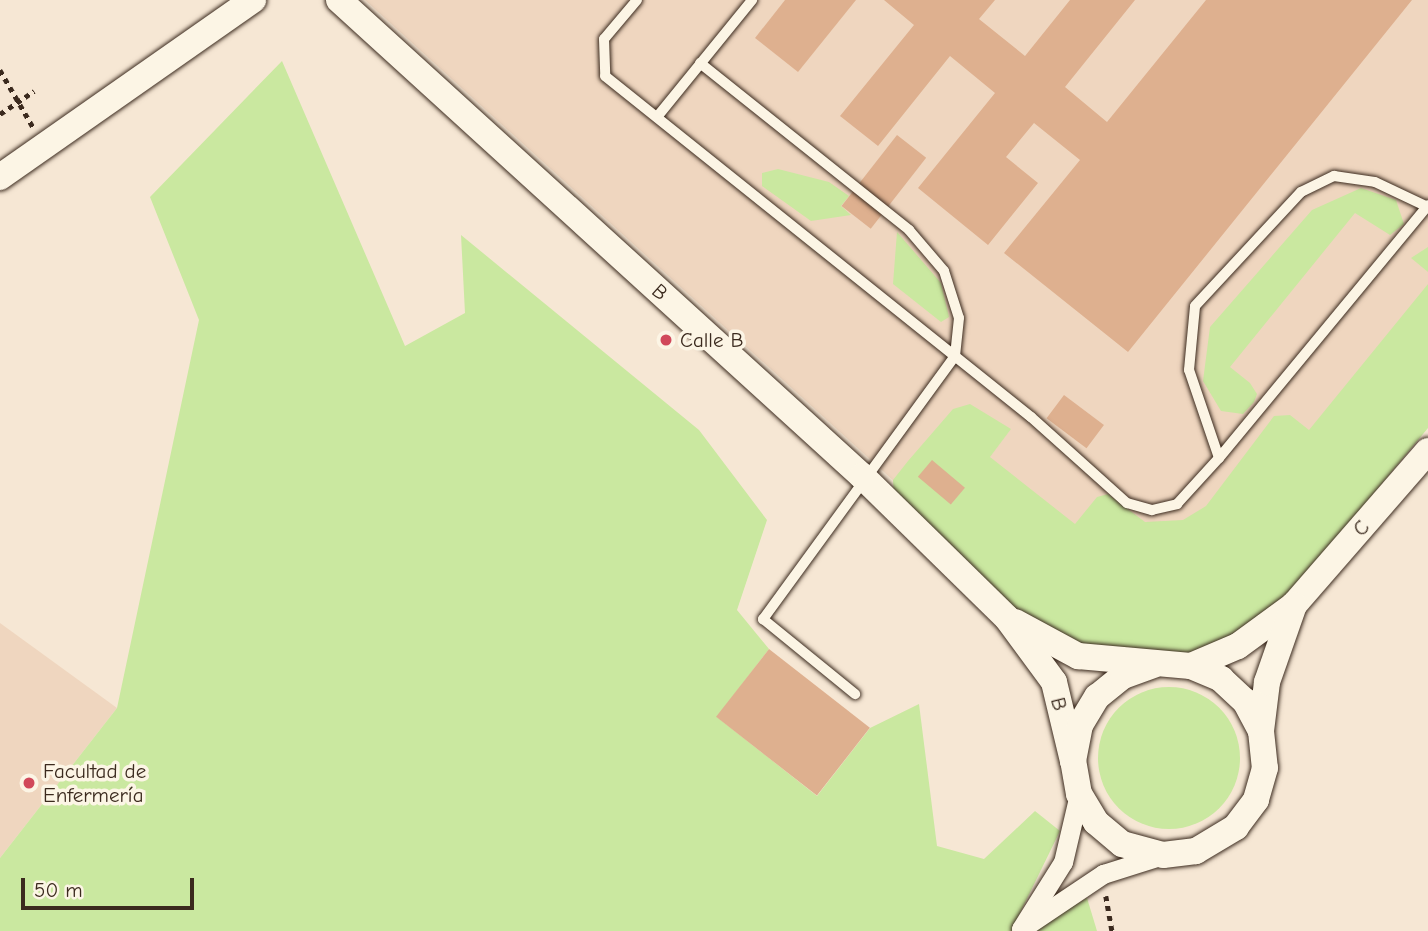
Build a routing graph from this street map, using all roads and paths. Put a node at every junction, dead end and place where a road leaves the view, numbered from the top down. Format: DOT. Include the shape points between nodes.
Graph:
graph roads {
  1 [pos="253,0"];
  2 [pos="339,0"];
  3 [pos="637,0"];
  4 [pos="752,0"];
  5 [pos="700,63"];
  6 [pos="0,69"];
  7 [pos="34,91"];
  8 [pos="20,101"];
  9 [pos="0,114"];
  10 [pos="657,117"];
  11 [pos="45,150"];
  12 [pos="0,177"];
  13 [pos="1428,206"];
  14 [pos="955,356"];
  15 [pos="1428,451"];
  16 [pos="1219,458"];
  17 [pos="862,476"];
  18 [pos="1294,605"];
  19 [pos="1007,618"];
  20 [pos="1154,665"];
  21 [pos="1191,666"];
  22 [pos="855,694"];
  23 [pos="1261,731"];
  24 [pos="1073,761"];
  25 [pos="1079,794"];
  26 [pos="1163,855"];
  27 [pos="1103,874"];
  28 [pos="1112,931"];
  1 -- 11 [label="street"];
  2 -- 17 [label="street, B"];
  3 -- 10 [label="lane" via="604,39 605,76"];
  4 -- 5 [label="lane"];
  5 -- 10 [label="lane"];
  5 -- 14 [label="lane" via="909,230 944,271 959,318"];
  6 -- 8 [label="path"];
  7 -- 8 [label="path"];
  8 -- 9 [label="path"];
  8 -- 11 [label="path"];
  10 -- 14 [label="lane"];
  11 -- 12 [label="street"];
  13 -- 16 [label="lane"];
  13 -- 16 [label="lane" via="1374,182 1334,176 1301,192 1195,306 1188,370"];
  14 -- 16 [label="lane" via="1127,503 1152,510 1177,503"];
  14 -- 17 [label="lane"];
  15 -- 18 [label="street, C"];
  17 -- 19 [label="street, B"];
  17 -- 22 [label="lane" via="763,619"];
  18 -- 21 [label="street, C" via="1238,646"];
  18 -- 23 [label="street, C" via="1267,681"];
  19 -- 20 [label="street, B" via="1077,656"];
  19 -- 24 [label="street, B" via="1054,682"];
  20 -- 21 [label="street"];
  20 -- 24 [label="street" via="1123,676 1097,697 1080,725"];
  21 -- 23 [label="street" via="1229,686"];
  23 -- 26 [label="street" via="1265,768 1256,800 1236,827 1196,851"];
  24 -- 25 [label="street"];
  25 -- 26 [label="street" via="1096,822 1122,844"];
  25 -- 27 [label="street" via="1063,862 1021,929"];
  26 -- 27 [label="street"];
  27 -- 28 [label="path"];
}
